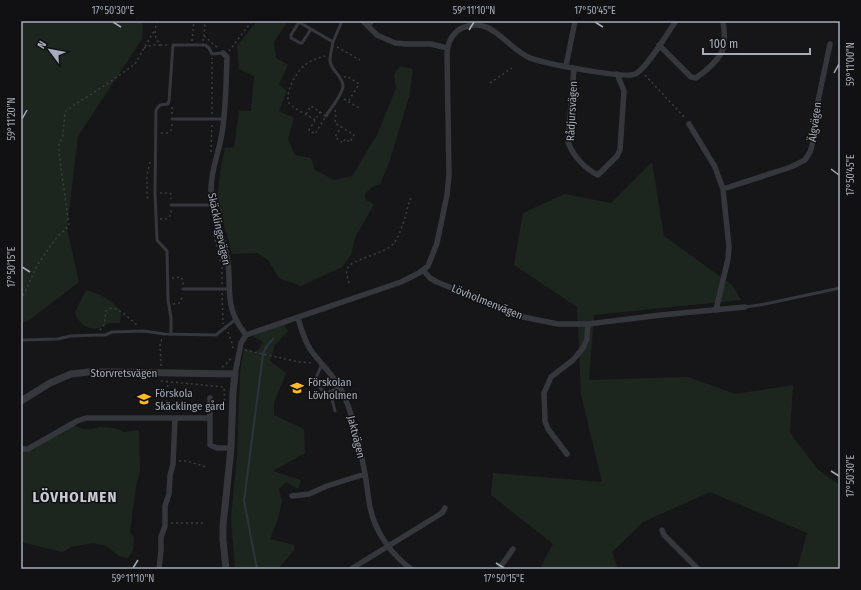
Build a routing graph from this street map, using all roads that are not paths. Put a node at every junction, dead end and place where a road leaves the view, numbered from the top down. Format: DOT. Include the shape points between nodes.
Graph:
graph roads {
  1 [pos="342,21"];
  2 [pos="363,21"];
  3 [pos="373,21"];
  4 [pos="575,21"];
  5 [pos="676,21"];
  6 [pos="723,21"];
  7 [pos="481,23"];
  8 [pos="369,27"];
  9 [pos="311,29"];
  10 [pos="333,44"];
  11 [pos="830,44"];
  12 [pos="659,45"];
  13 [pos="447,48"];
  14 [pos="223,54"];
  15 [pos="566,66"];
  16 [pos="574,68"];
  17 [pos="617,74"];
  18 [pos="326,116"];
  19 [pos="172,119"];
  20 [pos="224,119"];
  21 [pos="689,124"];
  22 [pos="723,189"];
  23 [pos="171,205"];
  24 [pos="213,205"];
  25 [pos="423,270"];
  26 [pos="840,288"];
  27 [pos="183,289"];
  28 [pos="229,289"];
  29 [pos="744,307"];
  30 [pos="716,310"];
  31 [pos="298,318"];
  32 [pos="236,319"];
  33 [pos="588,324"];
  34 [pos="171,334"];
  35 [pos="246,336"];
  36 [pos="21,340"];
  37 [pos="322,364"];
  38 [pos="235,374"];
  39 [pos="341,388"];
  40 [pos="344,394"];
  41 [pos="210,398"];
  42 [pos="21,401"];
  43 [pos="334,411"];
  44 [pos="175,418"];
  45 [pos="210,418"];
  46 [pos="231,448"];
  47 [pos="21,449"];
  48 [pos="567,454"];
  49 [pos="365,474"];
  50 [pos="292,496"];
  51 [pos="445,508"];
  52 [pos="662,530"];
  53 [pos="388,547"];
  54 [pos="513,549"];
  55 [pos="159,569"];
  56 [pos="226,569"];
  57 [pos="351,569"];
  58 [pos="411,569"];
  59 [pos="499,569"];
  60 [pos="698,569"];
  1 -- 10 [label="lane"];
  2 -- 8 [label="street"];
  3 -- 8 [label="lane"];
  4 -- 15 [label="street, Rådjursvägen"];
  5 -- 12 [label="street"];
  6 -- 12 [label="street" via="722,53 696,78 691,77"];
  7 -- 13 [label="street, Rådjursvägen" via="457,32 449,41"];
  7 -- 15 [label="street, Rådjursvägen" via="528,57"];
  8 -- 13 [label="street" via="377,36 395,43 431,44"];
  9 -- 9 [label="lane" via="299,22 291,38 302,43"];
  9 -- 10 [label="lane"];
  10 -- 18 [label="lane" via="330,60 343,87"];
  11 -- 22 [label="street, Älgvägen" via="818,101 813,142 805,160"];
  12 -- 17 [label="street, Rådjursvägen" via="641,70 630,76"];
  13 -- 25 [label="street" via="448,185 437,243 432,259"];
  14 -- 20 [label="street, Skäcklingevägen" via="227,58"];
  14 -- 34 [label="lane" via="212,54 209,48 203,45 173,45 169,101 156,110 157,240 167,250"];
  15 -- 16 [label="street, Rådjursvägen"];
  16 -- 17 [label="street, Rådjursvägen"];
  16 -- 17 [label="street, Rådjursvägen" via="568,142 582,164 598,175 620,150 624,91"];
  19 -- 20 [label="lane"];
  20 -- 24 [label="street, Skäcklingevägen" via="212,172"];
  21 -- 22 [label="street" via="716,167"];
  22 -- 30 [label="street" via="729,247"];
  23 -- 24 [label="lane"];
  24 -- 28 [label="street, Skäcklingevägen" via="227,257"];
  25 -- 31 [label="street" via="401,282"];
  25 -- 33 [label="street, Lövholmenvägen" via="437,282 523,317 558,324"];
  26 -- 29 [label="lane"];
  27 -- 28 [label="lane"];
  28 -- 32 [label="street, Skäcklingevägen"];
  29 -- 30 [label="street, Lövholmenvägen"];
  30 -- 33 [label="street, Lövholmenvägen"];
  31 -- 35 [label="street"];
  31 -- 37 [label="street, Jaktvägen" via="303,336"];
  32 -- 34 [label="lane" via="216,335"];
  32 -- 35 [label="street, Skäcklingevägen"];
  33 -- 48 [label="street" via="587,339 583,348 574,360 551,377 544,393 545,421 548,429"];
  34 -- 36 [label="lane" via="143,331 112,332 105,335"];
  35 -- 38 [label="street" via="243,338"];
  37 -- 39 [label="street, Jaktvägen"];
  37 -- 39 [label="lane" via="316,378 323,392"];
  38 -- 42 [label="street, Storvretsvägen" via="71,374 50,383"];
  38 -- 46 [label="street"];
  39 -- 40 [label="street, Jaktvägen"];
  40 -- 43 [label="lane" via="332,399"];
  40 -- 49 [label="street, Jaktvägen"];
  41 -- 45 [label="street"];
  44 -- 45 [label="street"];
  44 -- 47 [label="street" via="86,418 28,449"];
  44 -- 55 [label="street" via="174,460 165,506"];
  45 -- 46 [label="street" via="210,445"];
  46 -- 56 [label="street" via="223,526"];
  49 -- 50 [label="street" via="308,494"];
  49 -- 53 [label="street, Jaktvägen" via="373,519"];
  51 -- 53 [label="street" via="442,513"];
  52 -- 60 [label="street"];
  53 -- 57 [label="street"];
  53 -- 58 [label="street, Jaktvägen"];
  54 -- 59 [label="street"];
}
